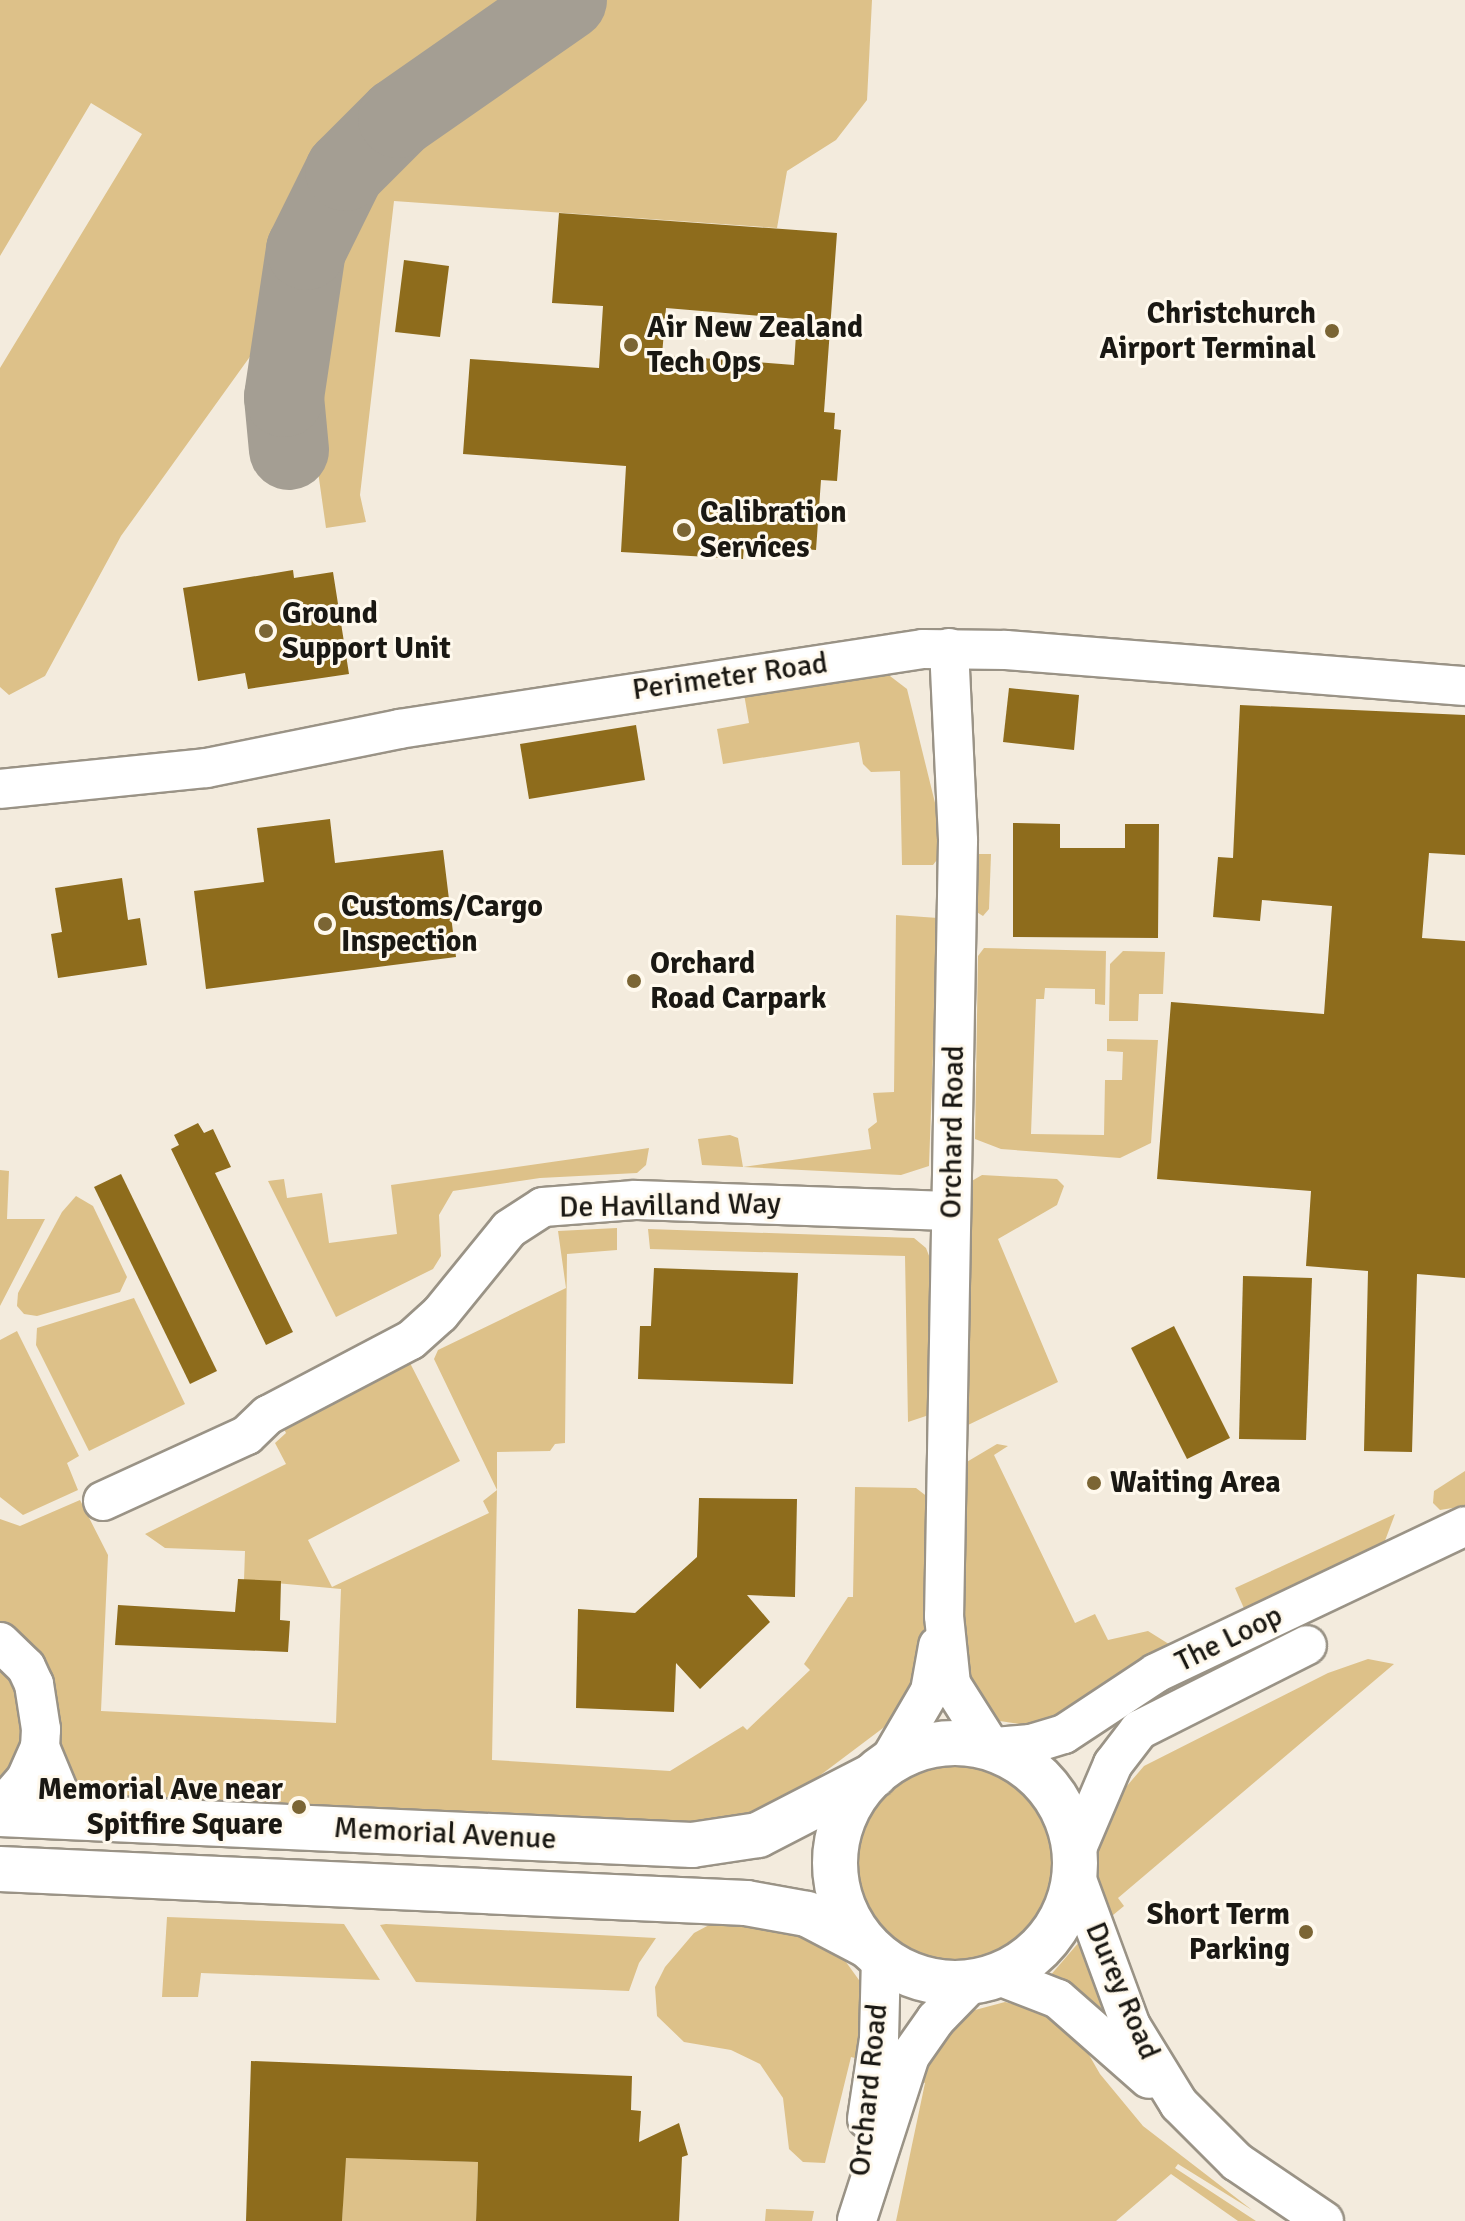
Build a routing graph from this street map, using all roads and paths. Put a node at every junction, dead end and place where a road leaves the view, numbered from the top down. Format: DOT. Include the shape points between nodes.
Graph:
graph roads {
  1 [pos="949,648"];
  2 [pos="1465,686"];
  3 [pos="0,789"];
  4 [pos="951,1211"];
  5 [pos="103,1501"];
  6 [pos="1465,1526"];
  7 [pos="944,1616"];
  8 [pos="0,1642"];
  9 [pos="1307,1645"];
  10 [pos="992,1745"];
  11 [pos="40,1747"];
  12 [pos="881,1769"];
  13 [pos="0,1811"];
  14 [pos="83,1817"];
  15 [pos="1075,1863"];
  16 [pos="0,1869"];
  17 [pos="874,1952"];
  18 [pos="985,1979"];
  19 [pos="1179,2104"];
  20 [pos="857,2221"];
  21 [pos="1324,2221"];
  1 -- 2 [label="street, Perimeter Road"];
  1 -- 3 [label="street, Perimeter Road" via="569,701 206,768"];
  1 -- 4 [label="street, Orchard Road" via="958,841"];
  4 -- 5 [label="street, De Havilland Way" via="679,1201 543,1207 509,1229 440,1314 411,1340 268,1415 247,1435"];
  4 -- 7 [label="street, Orchard Road"];
  6 -- 10 [label="street, The Loop" via="1156,1673 1064,1734 1031,1744"];
  7 -- 10 [label="street, Orchard Road" via="951,1684"];
  7 -- 12 [label="street, Orchard Road" via="930,1691"];
  8 -- 11 [label="street" via="26,1667 34,1684"];
  9 -- 15 [label="street, The Loop" via="1139,1730 1113,1764"];
  10 -- 12 [label="main road" via="939,1744"];
  10 -- 15 [label="main road" via="1028,1768 1055,1797"];
  11 -- 13 [label="street" via="25,1780"];
  11 -- 14 [label="street" via="51,1781"];
  12 -- 14 [label="main road, Memorial Avenue" via="758,1835 692,1845"];
  12 -- 17 [label="main road" via="846,1813 834,1858 842,1905"];
  13 -- 14 [label="main road, Memorial Avenue"];
  15 -- 18 [label="main road" via="1067,1906 1051,1935 1036,1952"];
  15 -- 19 [label="street, Durey Road" via="1131,2026"];
  16 -- 17 [label="main road, Memorial Avenue" via="746,1903 807,1914"];
  17 -- 18 [label="main road" via="919,1979"];
  17 -- 20 [label="street, Orchard Road" via="879,2039 860,2155"];
  18 -- 19 [label="street, Durey Road" via="1058,1999"];
  18 -- 20 [label="street, Orchard Road" via="936,2019 910,2056"];
  19 -- 21 [label="street, Durey Road" via="1237,2162"];
}
